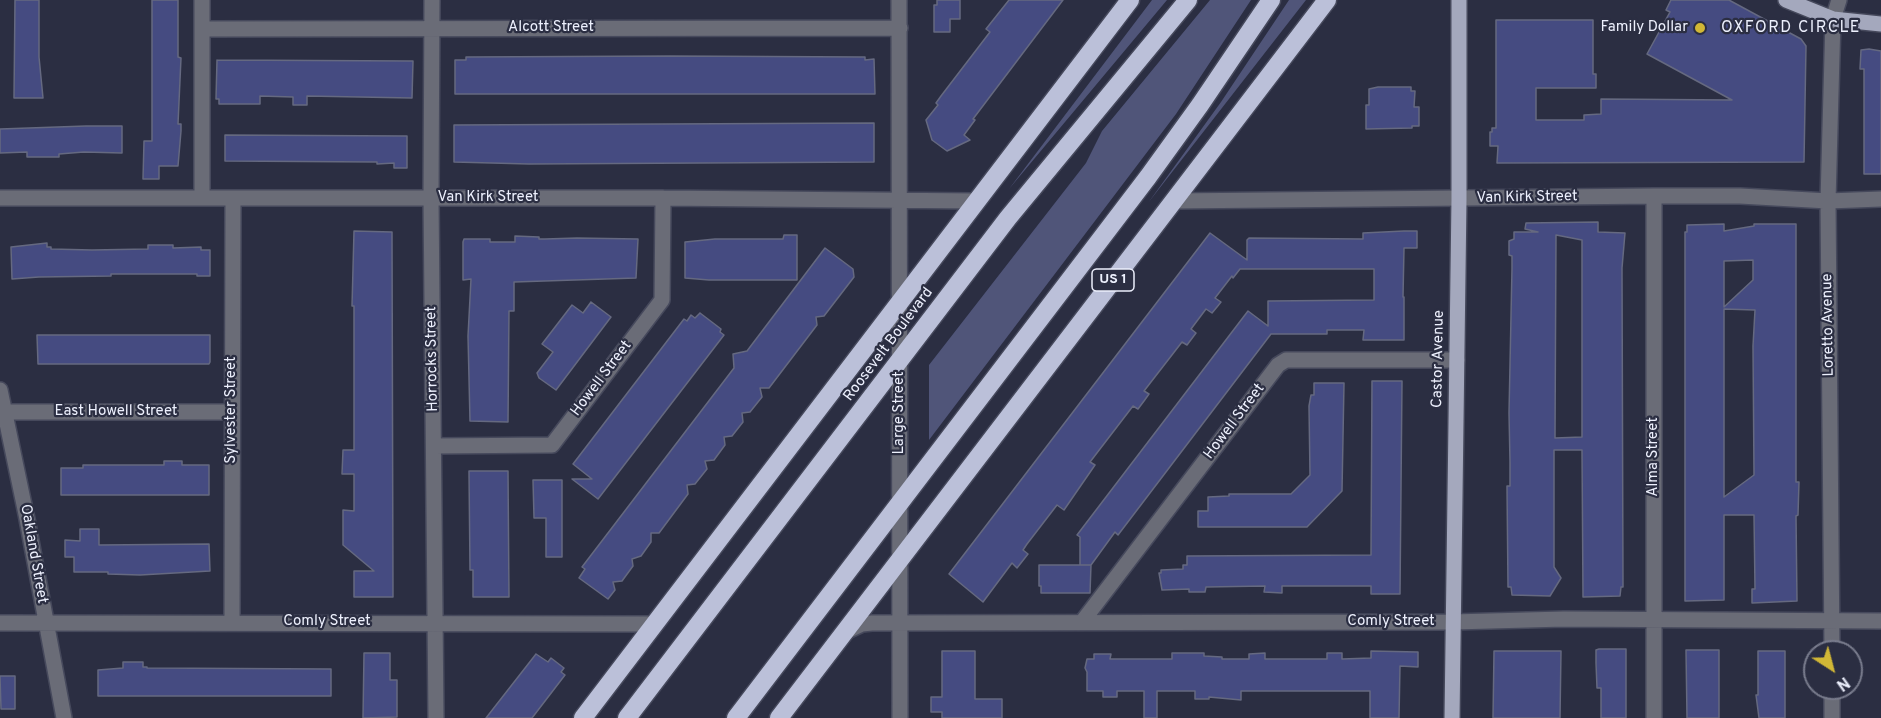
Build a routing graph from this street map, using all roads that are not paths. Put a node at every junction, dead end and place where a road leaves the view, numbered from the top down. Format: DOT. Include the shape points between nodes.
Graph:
graph roads {
  1 [pos="202,0"];
  2 [pos="432,0"];
  3 [pos="899,0"];
  4 [pos="1130,0"];
  5 [pos="1188,0"];
  6 [pos="1271,0"];
  7 [pos="1327,0"];
  8 [pos="1459,0"];
  9 [pos="1786,0"];
  10 [pos="1839,0"];
  11 [pos="1833,19"];
  12 [pos="1881,24"];
  13 [pos="433,28"];
  14 [pos="900,28"];
  15 [pos="202,29"];
  16 [pos="1654,196"];
  17 [pos="202,197"];
  18 [pos="0,198"];
  19 [pos="233,198"];
  20 [pos="431,198"];
  21 [pos="663,198"];
  22 [pos="1459,199"];
  23 [pos="1881,199"];
  24 [pos="900,200"];
  25 [pos="976,201"];
  26 [pos="1173,201"];
  27 [pos="1828,201"];
  28 [pos="900,302"];
  29 [pos="900,360"];
  30 [pos="1456,360"];
  31 [pos="0,390"];
  32 [pos="2,412"];
  33 [pos="231,412"];
  34 [pos="434,446"];
  35 [pos="900,503"];
  36 [pos="900,560"];
  37 [pos="1654,620"];
  38 [pos="1832,620"];
  39 [pos="1881,621"];
  40 [pos="45,622"];
  41 [pos="232,622"];
  42 [pos="1082,622"];
  43 [pos="1453,622"];
  44 [pos="0,623"];
  45 [pos="900,623"];
  46 [pos="436,624"];
  47 [pos="654,624"];
  48 [pos="844,633"];
  49 [pos="1832,640"];
  50 [pos="1832,700"];
  51 [pos="64,718"];
  52 [pos="436,718"];
  53 [pos="583,718"];
  54 [pos="627,718"];
  55 [pos="736,718"];
  56 [pos="779,718"];
  57 [pos="900,718"];
  58 [pos="1452,718"];
  59 [pos="1654,718"];
  60 [pos="1832,718"];
  1 -- 15 [label="street"];
  2 -- 13 [label="street, Horrocks Street"];
  3 -- 14 [label="street, Large Street"];
  4 -- 25 [label="highway, Roosevelt Boulevard"];
  5 -- 29 [label="highway, Roosevelt Boulevard" via="1008,218"];
  6 -- 35 [label="highway, US 1" via="1148,177"];
  7 -- 26 [label="highway, US 1"];
  8 -- 22 [label="main road, Castor Avenue"];
  9 -- 11 [label="main road"];
  10 -- 11 [label="street, Loretto Avenue"];
  11 -- 12 [label="main road"];
  11 -- 27 [label="street, Loretto Avenue"];
  13 -- 14 [label="street, Alcott Street"];
  13 -- 15 [label="street, Alcott Street"];
  13 -- 20 [label="street, Horrocks Street"];
  14 -- 24 [label="street, Large Street"];
  15 -- 17 [label="street"];
  16 -- 22 [label="street, Van Kirk Street"];
  16 -- 27 [label="street, Van Kirk Street"];
  16 -- 37 [label="street, Alma Street"];
  17 -- 18 [label="street, Van Kirk Street"];
  17 -- 19 [label="street, Van Kirk Street"];
  19 -- 20 [label="street, Van Kirk Street"];
  19 -- 33 [label="street, Sylvester Street"];
  20 -- 21 [label="street, Van Kirk Street"];
  20 -- 34 [label="street, Horrocks Street"];
  21 -- 24 [label="street, Van Kirk Street"];
  21 -- 34 [label="street, Howell Street" via="662,300 552,445"];
  22 -- 26 [label="street, Van Kirk Street"];
  22 -- 30 [label="main road, Castor Avenue"];
  23 -- 27 [label="street, Van Kirk Street"];
  24 -- 25 [label="street, Van Kirk Street"];
  24 -- 28 [label="street, Large Street"];
  25 -- 28 [label="highway, Roosevelt Boulevard"];
  26 -- 36 [label="highway, US 1"];
  27 -- 38 [label="street, Loretto Avenue"];
  28 -- 29 [label="street, Large Street"];
  28 -- 47 [label="highway, Roosevelt Boulevard"];
  29 -- 35 [label="street, Large Street"];
  29 -- 54 [label="highway, Roosevelt Boulevard"];
  30 -- 42 [label="street, Howell Street" via="1286,360 1278,365"];
  30 -- 43 [label="main road, Castor Avenue"];
  31 -- 32 [label="street, Oakland Street"];
  32 -- 33 [label="street, East Howell Street"];
  32 -- 40 [label="street, Oakland Street" via="27,519"];
  33 -- 41 [label="street, Sylvester Street"];
  34 -- 46 [label="street, Horrocks Street"];
  35 -- 36 [label="street, Large Street"];
  35 -- 55 [label="highway, US 1"];
  36 -- 45 [label="street, Large Street"];
  36 -- 48 [label="highway, US 1"];
  37 -- 38 [label="street, Comly Street"];
  37 -- 43 [label="street, Comly Street"];
  37 -- 59 [label="street, Alma Street"];
  38 -- 39 [label="street, Comly Street"];
  38 -- 49 [label="street, Loretto Avenue"];
  40 -- 41 [label="street, Comly Street"];
  40 -- 44 [label="street, Comly Street"];
  40 -- 51 [label="street, Oakland Street"];
  41 -- 46 [label="street, Comly Street"];
  42 -- 43 [label="street, Comly Street"];
  42 -- 45 [label="street, Comly Street"];
  43 -- 58 [label="main road, Castor Avenue"];
  45 -- 48 [label="street, Comly Street" via="862,624"];
  45 -- 57 [label="street, Large Street"];
  46 -- 47 [label="street, Comly Street"];
  46 -- 52 [label="street, Horrocks Street"];
  47 -- 53 [label="highway, Roosevelt Boulevard"];
  48 -- 56 [label="highway, US 1"];
  50 -- 60 [label="street"];
}
